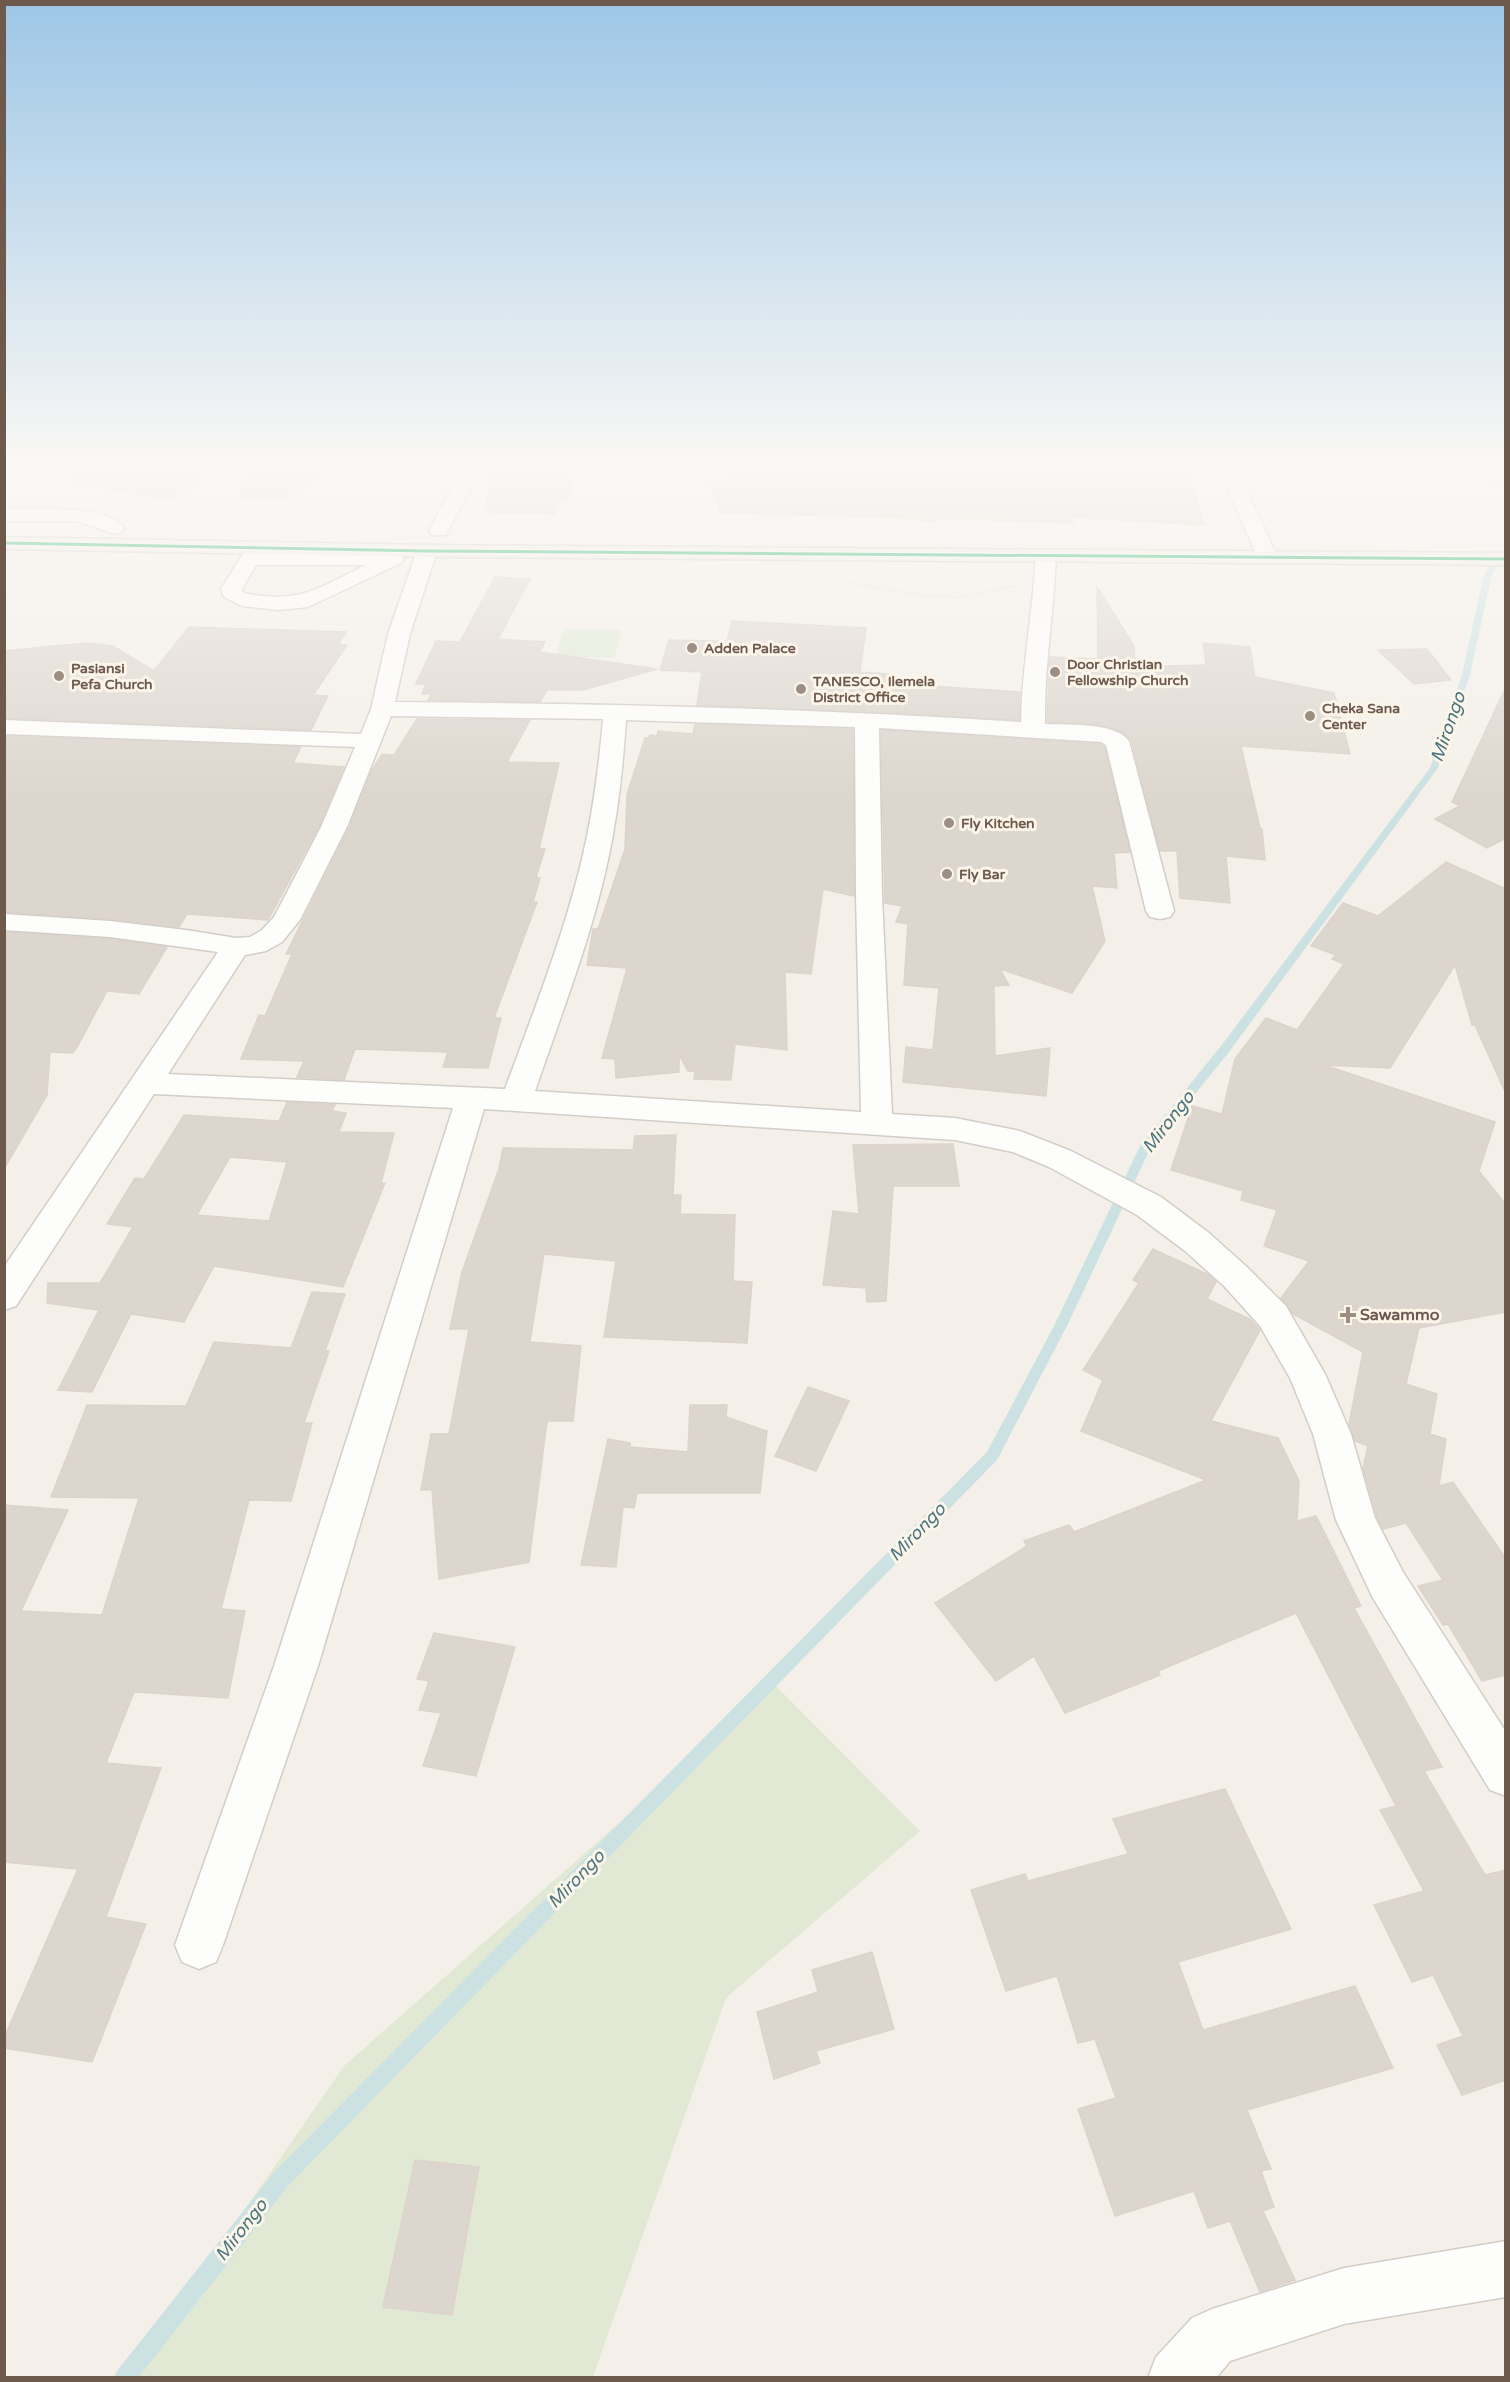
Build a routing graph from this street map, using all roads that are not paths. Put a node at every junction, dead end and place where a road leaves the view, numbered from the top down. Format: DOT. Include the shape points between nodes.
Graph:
graph roads {
  1 [pos="239,578"];
  2 [pos="355,578"];
  3 [pos="416,578"];
  4 [pos="1045,578"];
  5 [pos="382,709"];
  6 [pos="615,711"];
  7 [pos="867,720"];
  8 [pos="4,726"];
  9 [pos="1033,729"];
  10 [pos="370,741"];
  11 [pos="1161,911"];
  12 [pos="4,922"];
  13 [pos="236,947"];
  14 [pos="146,1083"];
  15 [pos="472,1098"];
  16 [pos="516,1100"];
  17 [pos="877,1124"];
  18 [pos="4,1296"];
  19 [pos="1506,1774"];
  20 [pos="199,1945"];
  21 [pos="1506,2269"];
  22 [pos="1177,2378"];
  1 -- 2 [label="street" via="231,593 242,600 286,604 308,601"];
  3 -- 5 [label="street"];
  4 -- 9 [label="street" via="1033,684"];
  5 -- 6 [label="street"];
  5 -- 10 [label="street"];
  6 -- 7 [label="street"];
  6 -- 16 [label="street" via="610,779 590,878"];
  7 -- 9 [label="street"];
  7 -- 17 [label="street"];
  8 -- 10 [label="street"];
  9 -- 11 [label="street" via="1106,735 1118,741"];
  10 -- 13 [label="street" via="333,827 286,920 272,936 256,945"];
  12 -- 13 [label="street" via="110,929"];
  13 -- 14 [label="street"];
  14 -- 15 [label="street"];
  14 -- 18 [label="street"];
  15 -- 16 [label="street"];
  15 -- 20 [label="street" via="296,1666"];
  16 -- 17 [label="street"];
  17 -- 19 [label="street" via="955,1129 1020,1142 1060,1159 1149,1206 1236,1277 1273,1316 1307,1374 1332,1434 1356,1520 1388,1585"];
  21 -- 22 [label="street" via="1344,2296 1212,2338"];
}
